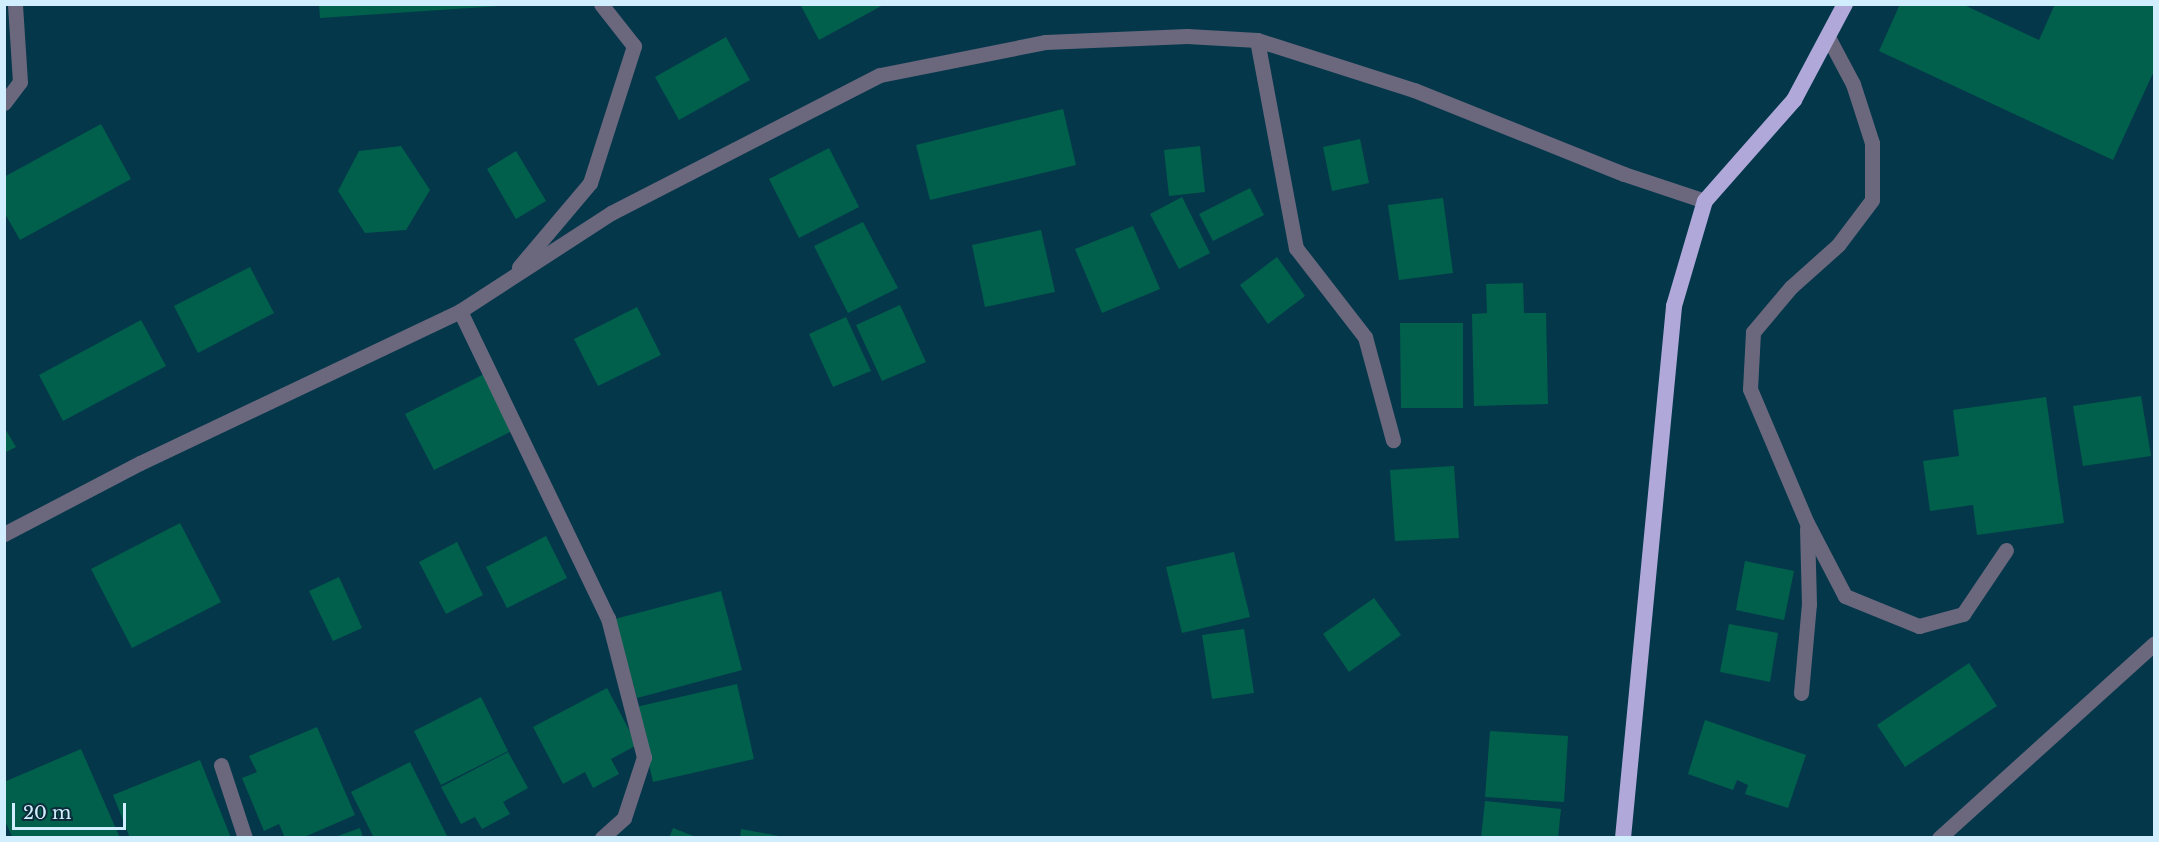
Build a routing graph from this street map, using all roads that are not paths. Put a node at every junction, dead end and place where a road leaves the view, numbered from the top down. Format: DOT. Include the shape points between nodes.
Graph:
graph roads {
  1 [pos="15,4"];
  2 [pos="600,4"];
  3 [pos="1845,4"];
  4 [pos="1827,37"];
  5 [pos="1257,40"];
  6 [pos="4,104"];
  7 [pos="1705,201"];
  8 [pos="508,281"];
  9 [pos="460,311"];
  10 [pos="1393,440"];
  11 [pos="1807,523"];
  12 [pos="4,534"];
  13 [pos="2006,550"];
  14 [pos="2154,644"];
  15 [pos="1801,693"];
  16 [pos="220,765"];
  17 [pos="246,837"];
  18 [pos="603,837"];
  19 [pos="1623,837"];
  20 [pos="1939,837"];
  1 -- 6 [label="street" via="20,82"];
  2 -- 8 [label="street" via="634,46 590,183"];
  3 -- 4 [label="highway"];
  4 -- 7 [label="highway" via="1794,100"];
  4 -- 11 [label="street" via="1853,84 1872,143 1872,200 1838,245 1791,287 1753,332 1750,389"];
  5 -- 7 [label="street" via="1414,90 1624,174"];
  5 -- 8 [label="street" via="1187,36 1045,42 880,75 611,213"];
  5 -- 10 [label="street" via="1296,249 1365,337"];
  7 -- 19 [label="highway" via="1674,306"];
  8 -- 9 [label="street"];
  9 -- 12 [label="street" via="140,463"];
  9 -- 18 [label="street" via="608,618 644,757 624,818"];
  11 -- 13 [label="street" via="1845,596 1919,626 1963,614"];
  11 -- 15 [label="street" via="1809,604"];
  14 -- 20 [label="street"];
  16 -- 17 [label="street"];
}
